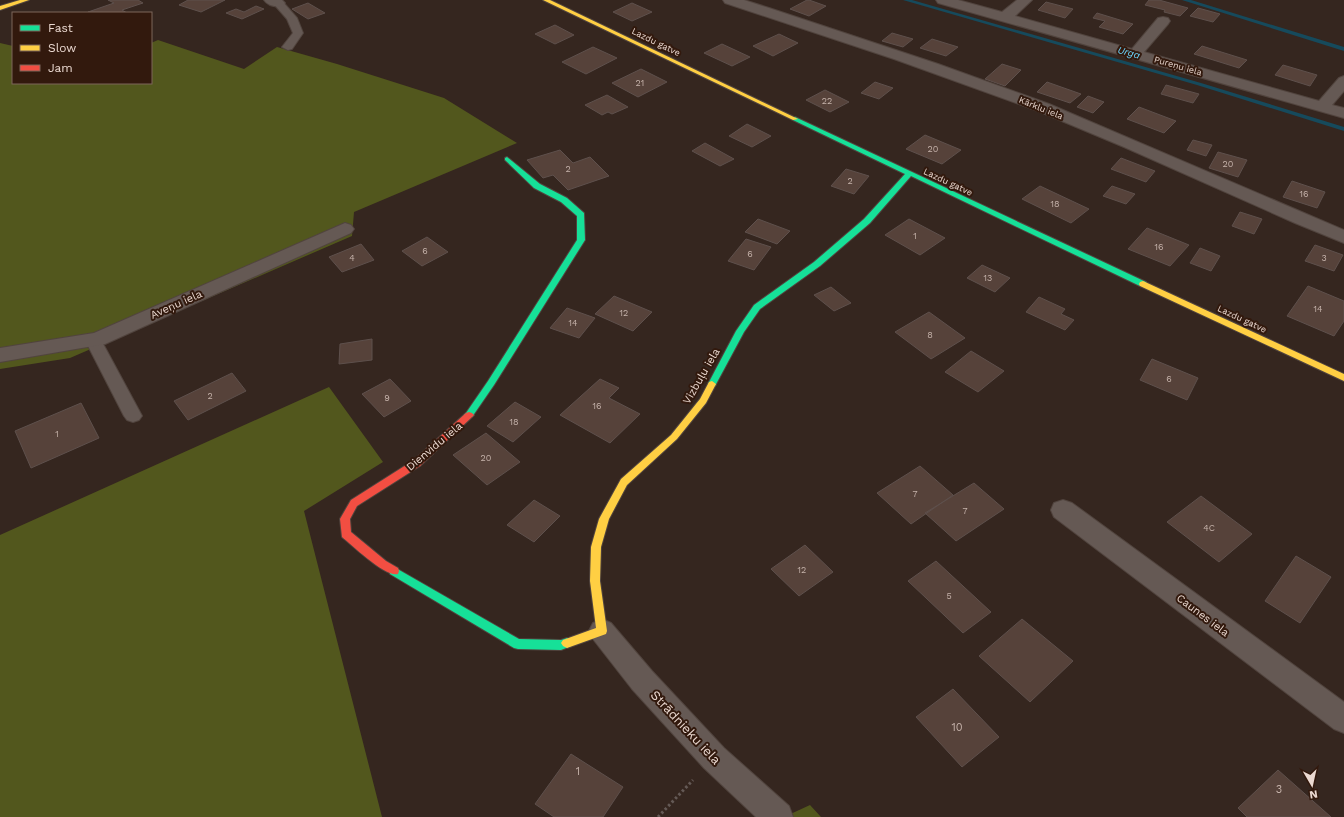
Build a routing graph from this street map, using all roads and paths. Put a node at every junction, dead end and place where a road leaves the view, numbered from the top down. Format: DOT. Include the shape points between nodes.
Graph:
graph roads {
  1 [pos="26,0"];
  2 [pos="546,0"];
  3 [pos="730,0"];
  4 [pos="943,0"];
  5 [pos="1025,0"];
  6 [pos="274,1"];
  7 [pos="0,8"];
  8 [pos="1005,17"];
  9 [pos="1163,21"];
  10 [pos="288,46"];
  11 [pos="1134,54"];
  12 [pos="1344,81"];
  13 [pos="1322,107"];
  14 [pos="1344,113"];
  15 [pos="507,159"];
  16 [pos="909,174"];
  17 [pos="345,229"];
  18 [pos="1344,237"];
  19 [pos="93,340"];
  20 [pos="0,355"];
  21 [pos="1344,378"];
  22 [pos="133,416"];
  23 [pos="1063,510"];
  24 [pos="602,631"];
  25 [pos="1344,719"];
  26 [pos="714,758"];
  27 [pos="658,817"];
  28 [pos="778,817"];
  1 -- 7 [label="street"];
  2 -- 16 [label="street, Lazdu gatve"];
  3 -- 18 [label="street, Kārklu iela" via="836,34 1000,92 1124,141"];
  4 -- 8 [label="street, Pureņu iela"];
  5 -- 8 [label="street"];
  6 -- 10 [label="lane" via="292,18 298,33"];
  8 -- 11 [label="street, Pureņu iela"];
  9 -- 11 [label="street"];
  11 -- 13 [label="street, Pureņu iela"];
  12 -- 13 [label="street"];
  13 -- 14 [label="street, Pureņu iela"];
  15 -- 24 [label="street, Dienvidu iela" via="537,186 564,200 581,215 582,240 469,415 417,463 354,503 345,519 346,534 382,564 518,644 561,645"];
  16 -- 21 [label="street, Lazdu gatve"];
  16 -- 24 [label="street, Vizbuļu iela" via="867,221 817,264 757,307 740,331 702,401 674,437 624,482 604,519 596,547 595,581"];
  17 -- 19 [label="street, Aveņu iela"];
  19 -- 20 [label="street, Aveņu iela"];
  19 -- 22 [label="lane"];
  23 -- 25 [label="street, Caunes iela"];
  24 -- 26 [label="street, Strādnieku iela" via="642,680"];
  26 -- 27 [label="path"];
  26 -- 28 [label="street, Strādnieku iela"];
}
